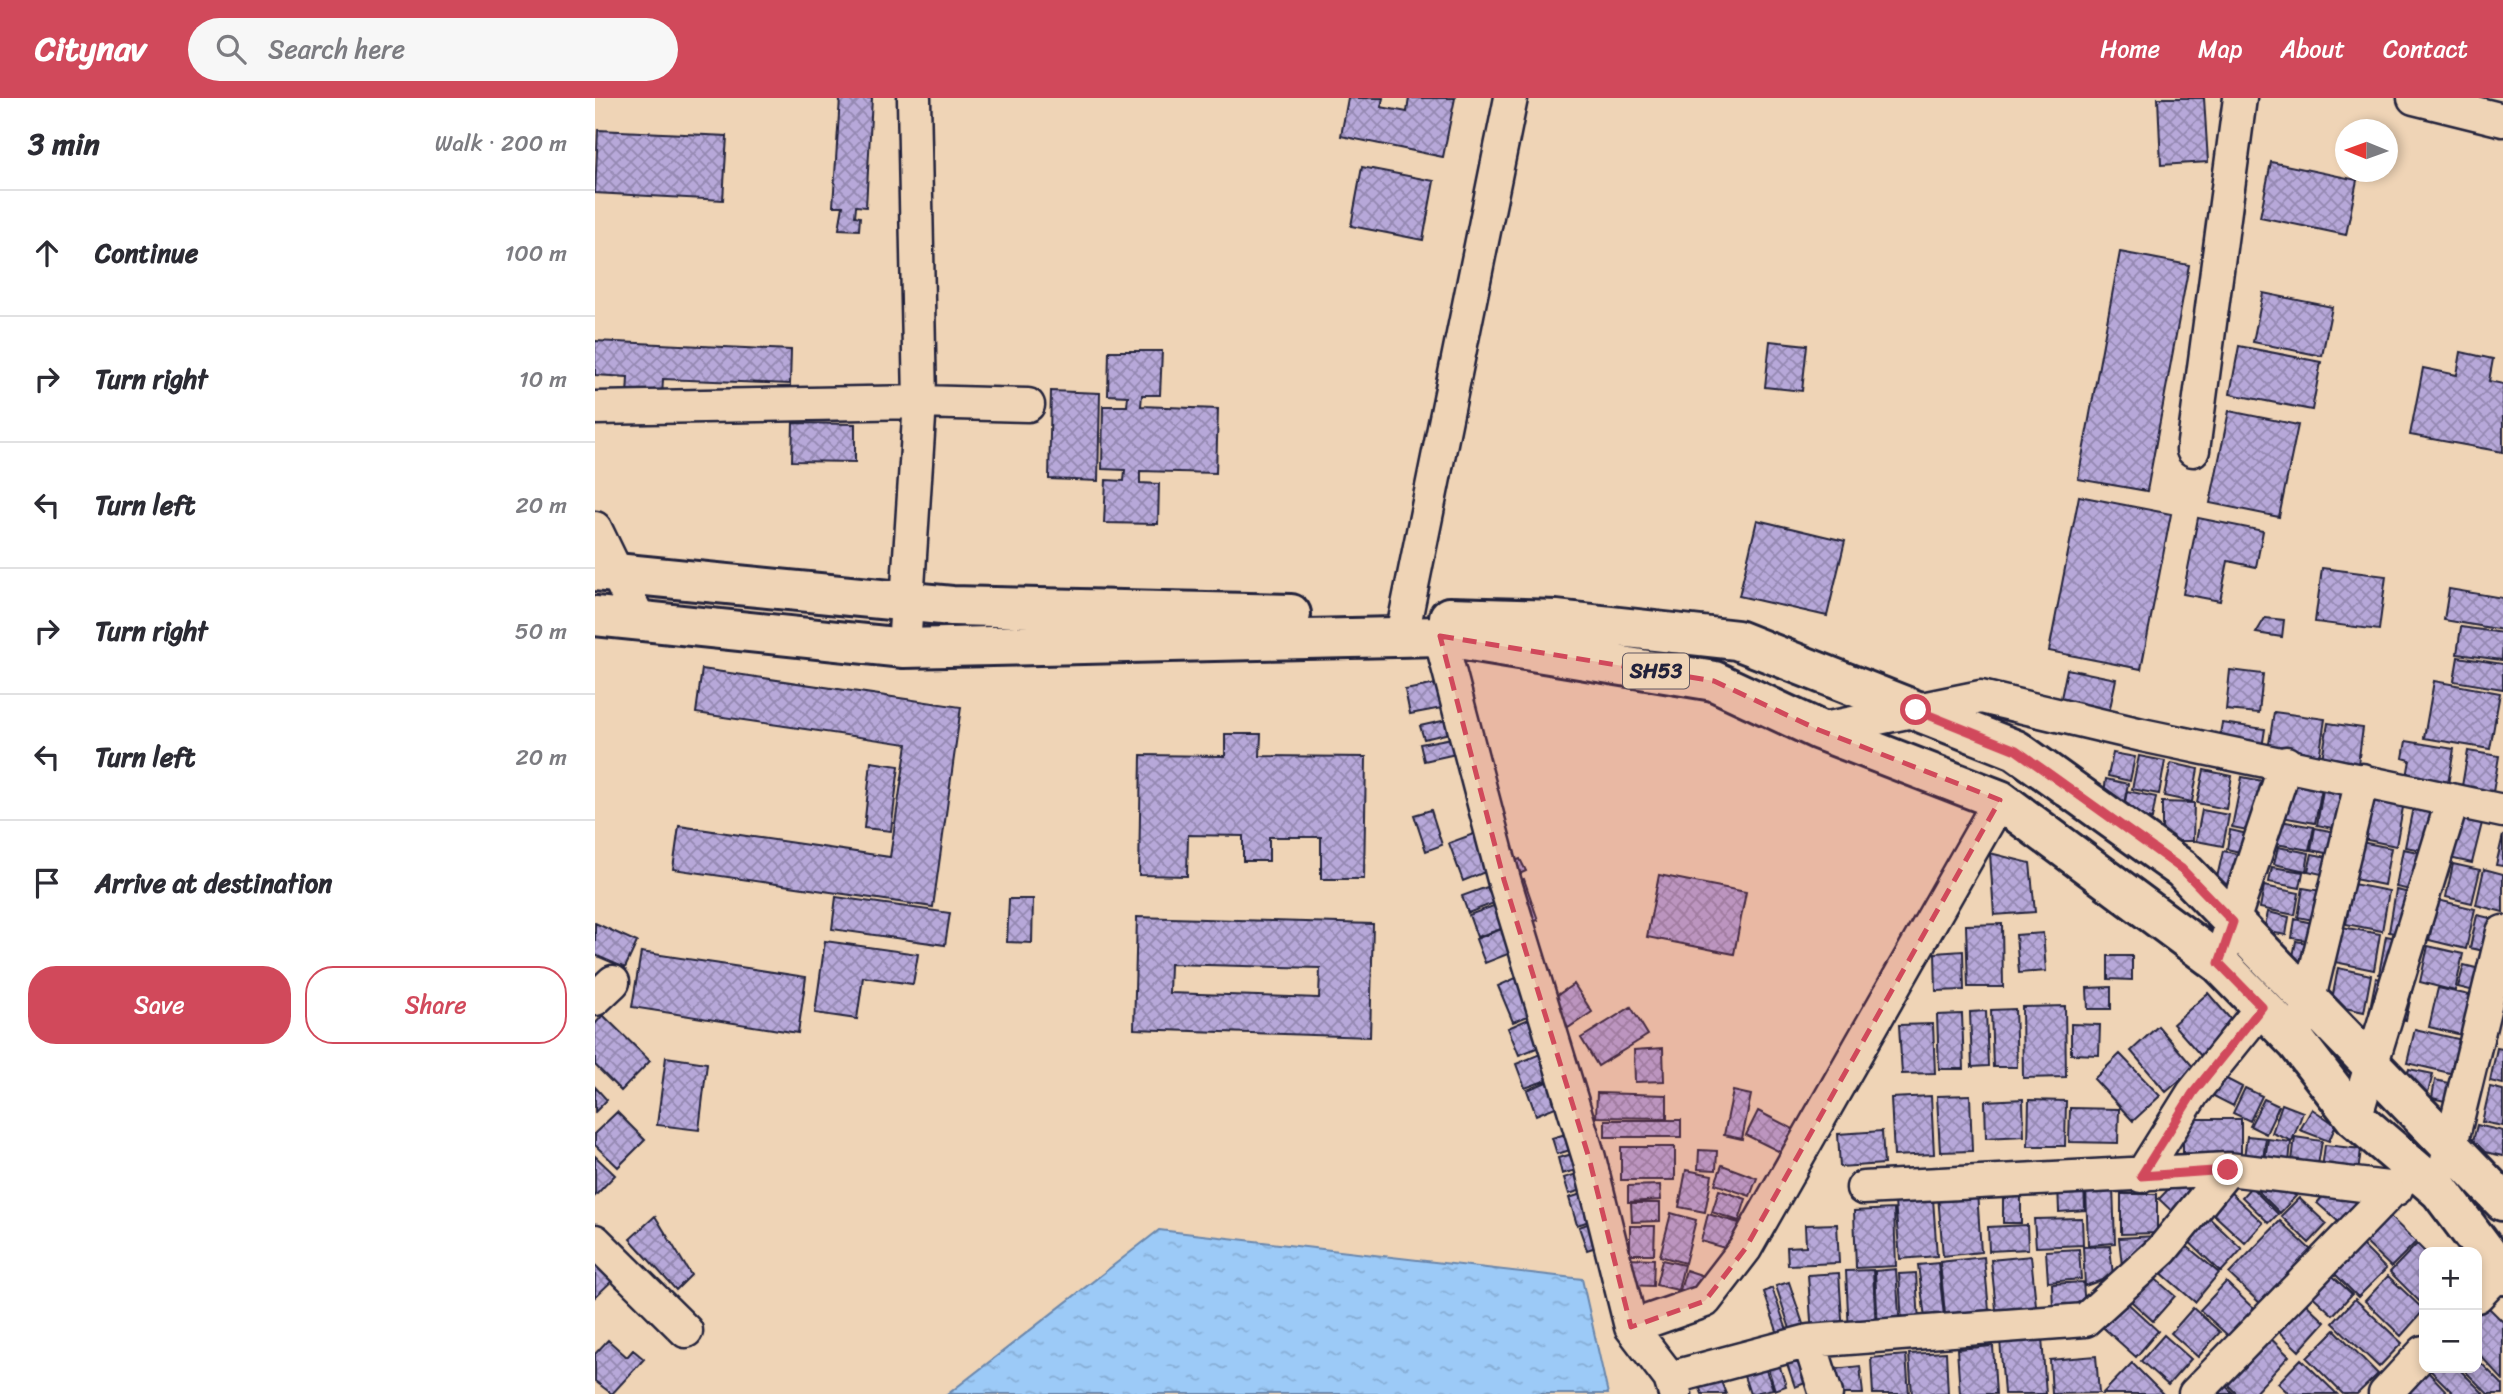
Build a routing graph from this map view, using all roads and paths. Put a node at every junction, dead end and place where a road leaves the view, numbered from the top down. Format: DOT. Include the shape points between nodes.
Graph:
graph roads {
  1 [pos="914,98"];
  2 [pos="1511,98"];
  3 [pos="2240,98"];
  4 [pos="2414,98"];
  5 [pos="2503,120"];
  6 [pos="920,402"];
  7 [pos="1028,405"];
  8 [pos="595,408"];
  9 [pos="2193,450"];
  10 [pos="595,528"];
  11 [pos="606,572"];
  12 [pos="907,601"];
  13 [pos="595,616"];
  14 [pos="639,619"];
  15 [pos="1404,626"];
  16 [pos="1440,636"];
  17 [pos="904,648"];
  18 [pos="1916,710"];
  19 [pos="1819,730"];
  20 [pos="2286,763"];
  21 [pos="2362,780"];
  22 [pos="2000,800"];
  23 [pos="2452,802"];
  24 [pos="2503,811"];
  25 [pos="2233,922"];
  26 [pos="2503,932"];
  27 [pos="2219,963"];
  28 [pos="2309,1000"];
  29 [pos="2262,1007"];
  30 [pos="2298,1044"];
  31 [pos="2371,1065"];
  32 [pos="2355,1118"];
  33 [pos="2451,1147"];
  34 [pos="2228,1170"];
  35 [pos="2141,1176"];
  36 [pos="2416,1183"];
  37 [pos="1863,1188"];
  38 [pos="2503,1201"];
  39 [pos="595,1241"];
  40 [pos="2496,1276"];
  41 [pos="1630,1327"];
  42 [pos="686,1331"];
  43 [pos="1809,1341"];
  44 [pos="2419,1357"];
  45 [pos="1672,1386"];
  46 [pos="1826,1394"];
  47 [pos="2195,1394"];
  48 [pos="2385,1394"];
  1 -- 6 [label="street"];
  2 -- 15 [label="street"];
  3 -- 9 [label="street"];
  4 -- 5 [label="street"];
  6 -- 7 [label="street"];
  6 -- 8 [label="street"];
  6 -- 12 [label="street"];
  10 -- 11 [label="street"];
  11 -- 12 [label="main road, SH53"];
  11 -- 14 [label="street"];
  12 -- 15 [label="main road, SH53"];
  12 -- 17 [label="street"];
  13 -- 14 [label="main road, SH53"];
  14 -- 17 [label="main road, SH53"];
  15 -- 16 [label="main road, SH53"];
  15 -- 17 [label="main road, SH53"];
  15 -- 18 [label="main road, SH53" via="1556,620 1737,640"];
  16 -- 19 [label="main road, SH53" via="1714,681"];
  16 -- 41 [label="street" via="1504,880 1589,1158"];
  18 -- 19 [label="street"];
  18 -- 20 [label="street" via="1981,697"];
  18 -- 25 [label="main road, SH53" via="2016,750 2182,869"];
  19 -- 22 [label="main road, SH53"];
  20 -- 21 [label="street"];
  20 -- 25 [label="street"];
  21 -- 23 [label="street"];
  21 -- 28 [label="street"];
  22 -- 27 [label="main road, SH53"];
  22 -- 41 [label="street" via="1745,1249 1705,1301"];
  23 -- 24 [label="street"];
  23 -- 31 [label="street"];
  25 -- 27 [label="street"];
  25 -- 28 [label="main road, SH53"];
  26 -- 33 [label="street"];
  27 -- 29 [label="main road, SH53"];
  28 -- 30 [label="street"];
  28 -- 31 [label="main road, SH53"];
  29 -- 30 [label="main road, SH53"];
  29 -- 35 [label="street" via="2193,1093"];
  30 -- 32 [label="main road, SH53"];
  31 -- 32 [label="street"];
  31 -- 33 [label="main road, SH53"];
  32 -- 36 [label="main road, SH53"];
  33 -- 36 [label="street"];
  33 -- 38 [label="main road, SH53"];
  34 -- 35 [label="street"];
  34 -- 36 [label="street"];
  34 -- 43 [label="street" via="2162,1250 2085,1320"];
  35 -- 37 [label="street"];
  36 -- 40 [label="main road, SH53"];
  36 -- 47 [label="street"];
  39 -- 42 [label="street"];
  41 -- 45 [label="street"];
  43 -- 45 [label="street"];
  43 -- 46 [label="street"];
  44 -- 48 [label="street"];
}
